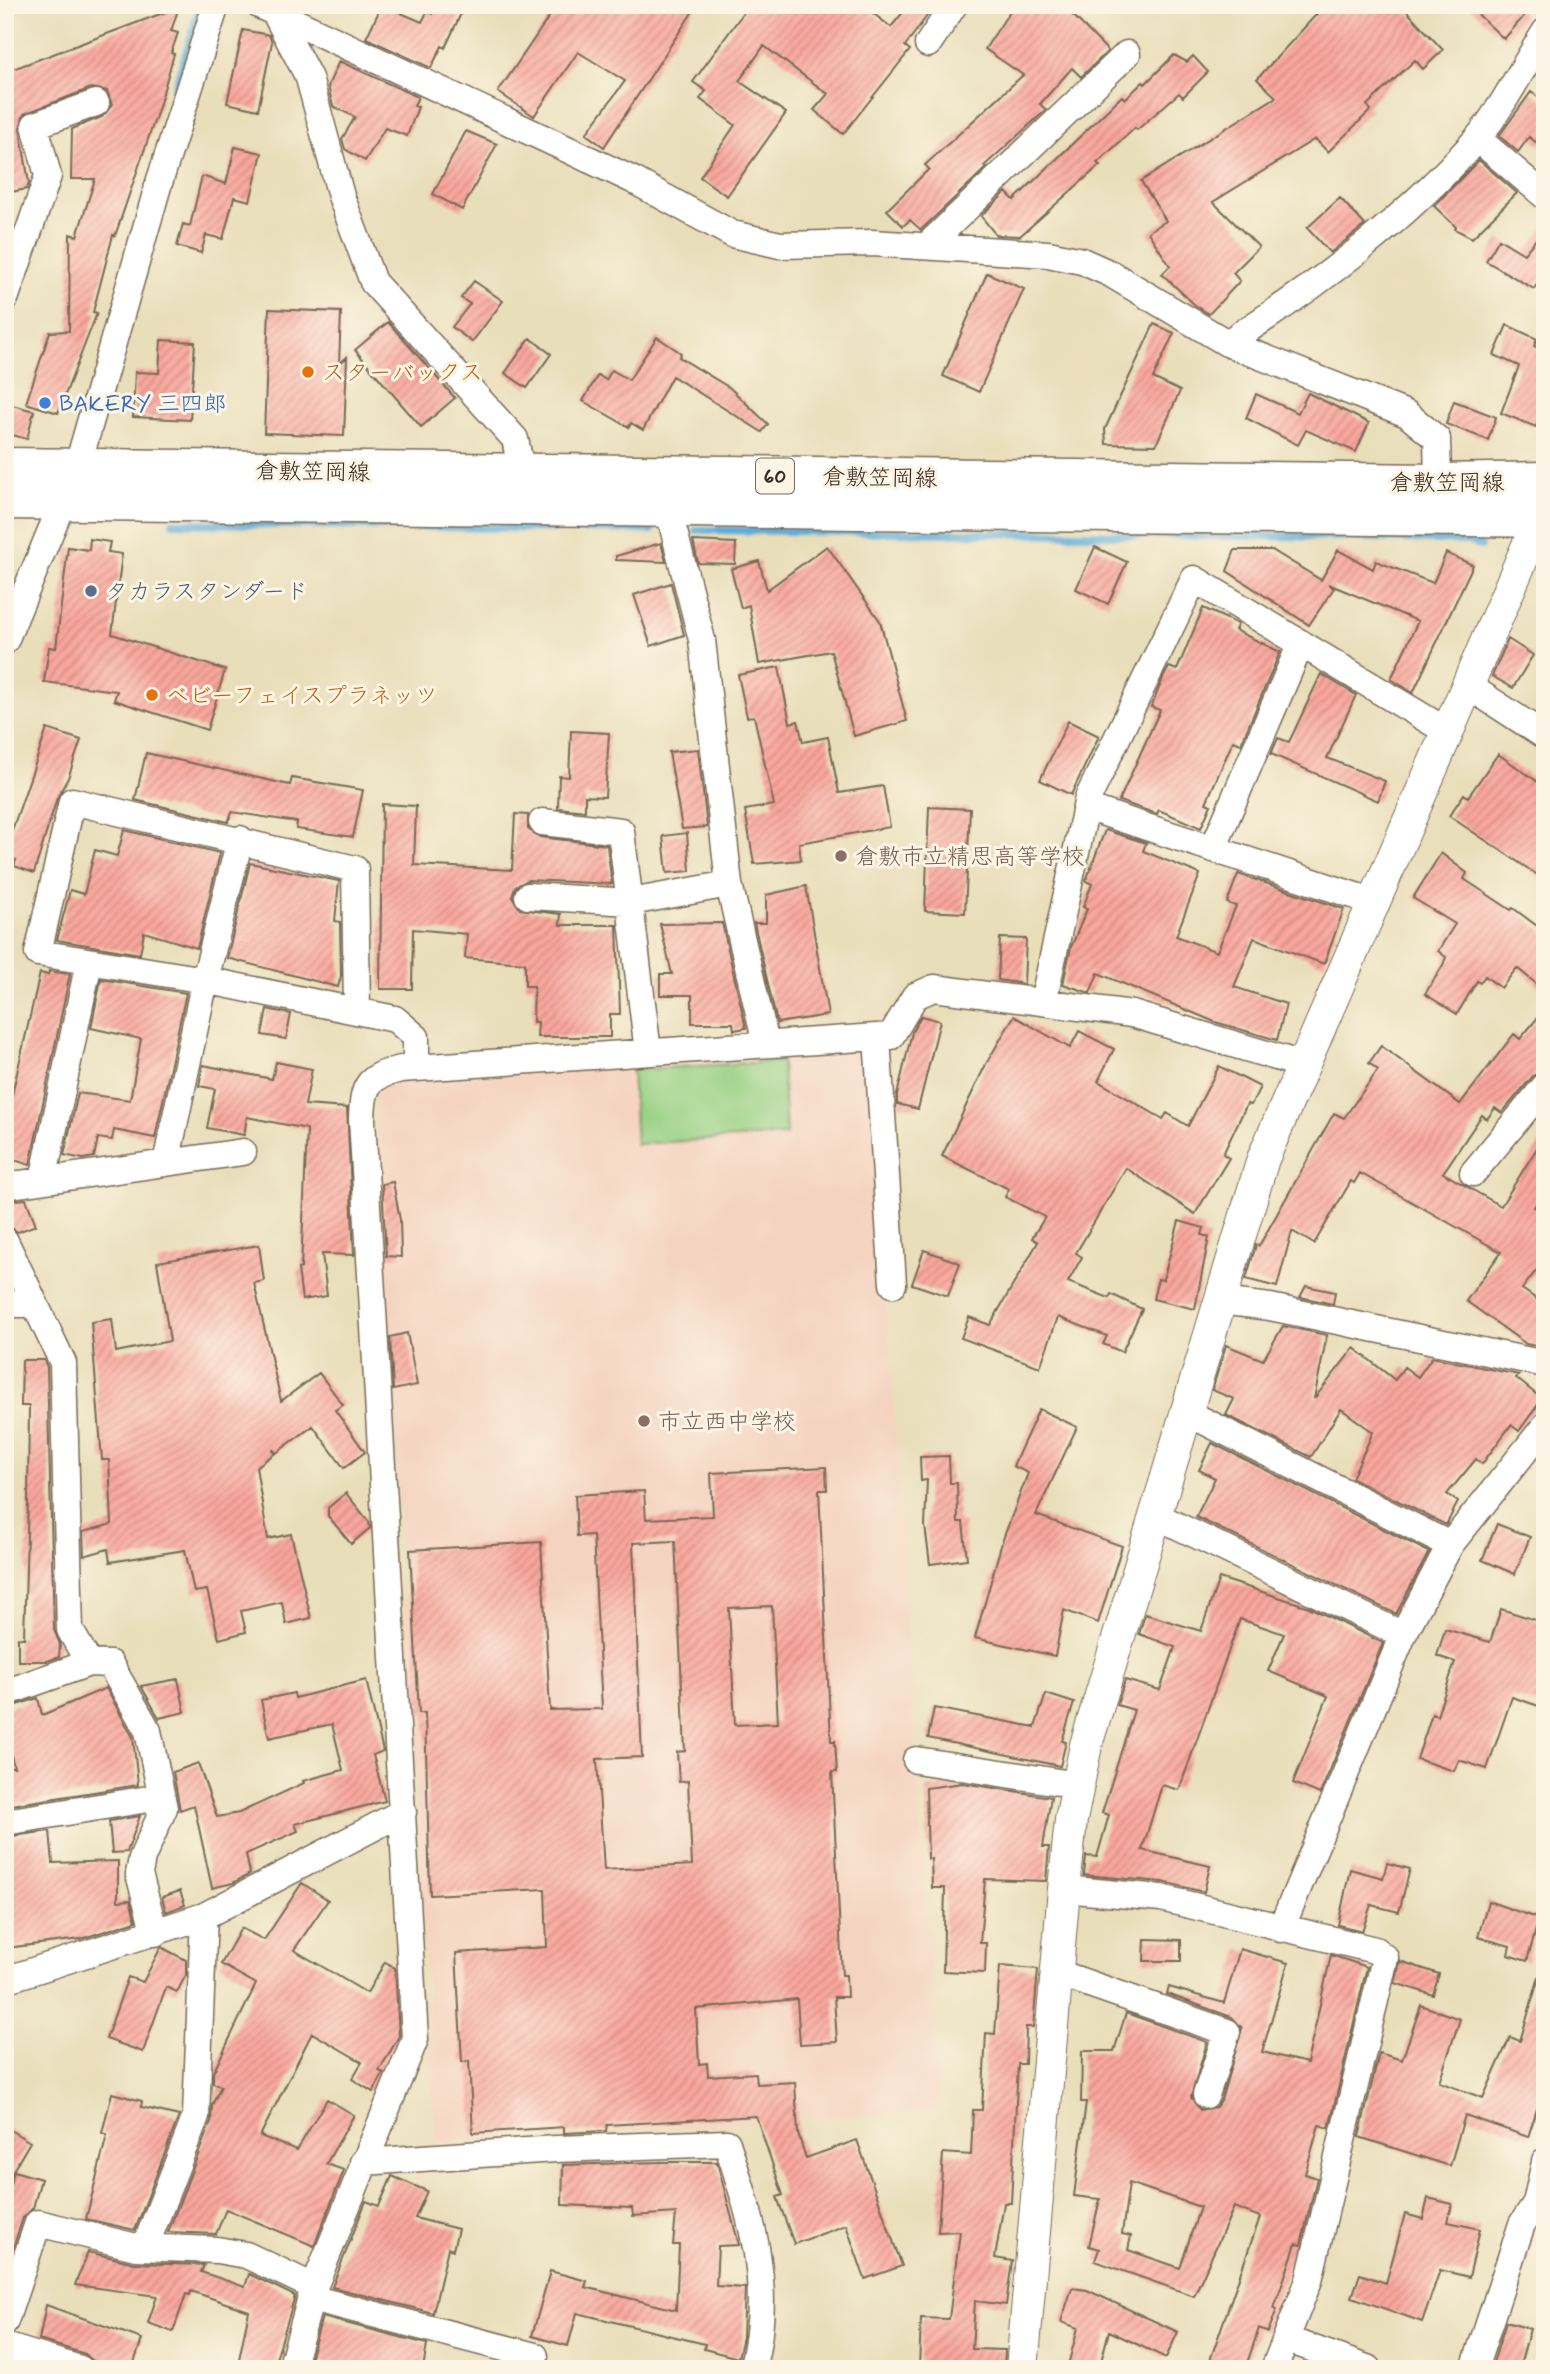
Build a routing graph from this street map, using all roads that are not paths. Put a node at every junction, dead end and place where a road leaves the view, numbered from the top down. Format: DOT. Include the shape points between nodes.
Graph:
graph roads {
  1 [pos="216,5"];
  2 [pos="954,5"];
  3 [pos="267,9"];
  4 [pos="1545,32"];
  5 [pos="928,44"];
  6 [pos="1127,54"];
  7 [pos="96,103"];
  8 [pos="1478,139"];
  9 [pos="1545,196"];
  10 [pos="928,246"];
  11 [pos="5,299"];
  12 [pos="1227,343"];
  13 [pos="5,467"];
  14 [pos="1545,481"];
  15 [pos="1438,483"];
  16 [pos="71,484"];
  17 [pos="521,489"];
  18 [pos="5,500"];
  19 [pos="668,508"];
  20 [pos="1543,514"];
  21 [pos="5,641"];
  22 [pos="1301,643"];
  23 [pos="1467,685"];
  24 [pos="1448,732"];
  25 [pos="1545,736"];
  26 [pos="1086,807"];
  27 [pos="542,822"];
  28 [pos="240,839"];
  29 [pos="1213,849"];
  30 [pos="729,884"];
  31 [pos="528,897"];
  32 [pos="631,902"];
  33 [pos="1374,902"];
  34 [pos="89,961"];
  35 [pos="205,980"];
  36 [pos="1043,1002"];
  37 [pos="357,1011"];
  38 [pos="877,1037"];
  39 [pos="766,1044"];
  40 [pos="648,1052"];
  41 [pos="1303,1065"];
  42 [pos="416,1068"];
  43 [pos="1545,1086"];
  44 [pos="243,1152"];
  45 [pos="166,1163"];
  46 [pos="1474,1173"];
  47 [pos="43,1180"];
  48 [pos="5,1186"];
  49 [pos="5,1241"];
  50 [pos="893,1284"];
  51 [pos="1220,1301"];
  52 [pos="5,1304"];
  53 [pos="35,1304"];
  54 [pos="1545,1364"];
  55 [pos="1186,1412"];
  56 [pos="1545,1426"];
  57 [pos="1155,1515"];
  58 [pos="1450,1545"];
  59 [pos="1403,1635"];
  60 [pos="89,1663"];
  61 [pos="5,1693"];
  62 [pos="916,1760"];
  63 [pos="1078,1785"];
  64 [pos="161,1797"];
  65 [pos="402,1812"];
  66 [pos="5,1822"];
  67 [pos="1064,1889"];
  68 [pos="204,1916"];
  69 [pos="1281,1929"];
  70 [pos="155,1933"];
  71 [pos="1055,1972"];
  72 [pos="5,1980"];
  73 [pos="1206,2095"];
  74 [pos="363,2162"];
  75 [pos="1545,2162"];
  76 [pos="1540,2204"];
  77 [pos="145,2247"];
  78 [pos="313,2292"];
  79 [pos="5,2321"];
  80 [pos="1286,2339"];
  81 [pos="5,2346"];
  82 [pos="80,2369"];
  83 [pos="291,2369"];
  84 [pos="532,2369"];
  85 [pos="752,2369"];
  86 [pos="1022,2369"];
  87 [pos="1274,2369"];
  88 [pos="1369,2369"];
  89 [pos="1474,2369"];
  1 -- 16 [label="street"];
  2 -- 5 [label="street"];
  3 -- 10 [label="street" via="633,180 732,234 780,245"];
  3 -- 17 [label="street" via="309,78 341,196 373,282 515,439"];
  4 -- 8 [label="street"];
  6 -- 10 [label="street"];
  7 -- 11 [label="street" via="35,125 48,176"];
  8 -- 9 [label="street"];
  8 -- 12 [label="street" via="1369,242"];
  10 -- 12 [label="street" via="1048,254 1082,261"];
  12 -- 15 [label="street" via="1407,414 1437,439"];
  13 -- 16 [label="main road, 倉敷笠岡線 / 60"];
  14 -- 15 [label="main road, 倉敷笠岡線 / 60"];
  15 -- 17 [label="main road, 倉敷笠岡線 / 60"];
  16 -- 17 [label="main road, 倉敷笠岡線 / 60"];
  16 -- 18 [label="main road, 倉敷笠岡線 / 60"];
  16 -- 21 [label="street"];
  17 -- 19 [label="main road, 倉敷笠岡線 / 60"];
  19 -- 20 [label="main road, 倉敷笠岡線 / 60"];
  19 -- 30 [label="street" via="702,640"];
  20 -- 23 [label="street"];
  22 -- 24 [label="street"];
  22 -- 26 [label="street" via="1194,579"];
  22 -- 29 [label="street"];
  23 -- 24 [label="street"];
  23 -- 25 [label="street"];
  24 -- 33 [label="street"];
  26 -- 29 [label="street"];
  26 -- 36 [label="street"];
  27 -- 32 [label="street" via="621,831"];
  28 -- 34 [label="street" via="72,801 38,953"];
  28 -- 35 [label="street"];
  28 -- 37 [label="street" via="355,869"];
  29 -- 33 [label="street"];
  30 -- 32 [label="street"];
  30 -- 39 [label="street"];
  31 -- 32 [label="street"];
  32 -- 40 [label="street"];
  33 -- 41 [label="street"];
  34 -- 35 [label="street"];
  34 -- 47 [label="street"];
  35 -- 37 [label="street"];
  35 -- 45 [label="street"];
  36 -- 38 [label="street" via="934,988 915,996 891,1036"];
  36 -- 41 [label="street" via="1132,1014"];
  37 -- 42 [label="street" via="395,1018 407,1025 416,1037"];
  38 -- 39 [label="street"];
  38 -- 50 [label="street"];
  39 -- 40 [label="street"];
  40 -- 42 [label="street"];
  41 -- 51 [label="street" via="1263,1159"];
  42 -- 65 [label="street" via="377,1075 362,1092"];
  43 -- 46 [label="street"];
  44 -- 45 [label="street"];
  45 -- 47 [label="street"];
  47 -- 48 [label="street"];
  49 -- 53 [label="street"];
  51 -- 54 [label="street" via="1270,1307"];
  51 -- 55 [label="street"];
  52 -- 53 [label="street"];
  53 -- 60 [label="street" via="63,1363 70,1630"];
  55 -- 57 [label="street"];
  55 -- 58 [label="street"];
  56 -- 58 [label="street"];
  57 -- 59 [label="street"];
  57 -- 63 [label="street"];
  58 -- 59 [label="street"];
  59 -- 69 [label="street"];
  60 -- 61 [label="street"];
  60 -- 64 [label="street" via="110,1664 148,1731"];
  62 -- 63 [label="street"];
  63 -- 67 [label="street"];
  64 -- 66 [label="street"];
  64 -- 70 [label="street" via="164,1808 139,1874"];
  65 -- 68 [label="street"];
  65 -- 74 [label="street" via="415,2039"];
  67 -- 69 [label="street" via="1161,1898"];
  67 -- 71 [label="street"];
  68 -- 70 [label="street"];
  68 -- 77 [label="street" via="196,2116"];
  69 -- 80 [label="street" via="1375,1950 1385,1958 1309,2280"];
  70 -- 72 [label="street"];
  71 -- 73 [label="street" via="1227,2032"];
  71 -- 86 [label="street"];
  74 -- 78 [label="street"];
  74 -- 85 [label="street" via="727,2143 754,2223 761,2283 759,2343"];
  75 -- 76 [label="street"];
  76 -- 89 [label="street" via="1522,2224"];
  77 -- 78 [label="street" via="246,2255"];
  77 -- 79 [label="street" via="38,2223"];
  78 -- 83 [label="street"];
  78 -- 84 [label="street" via="535,2356"];
  80 -- 87 [label="street"];
  80 -- 88 [label="street"];
  81 -- 82 [label="street"];
}
